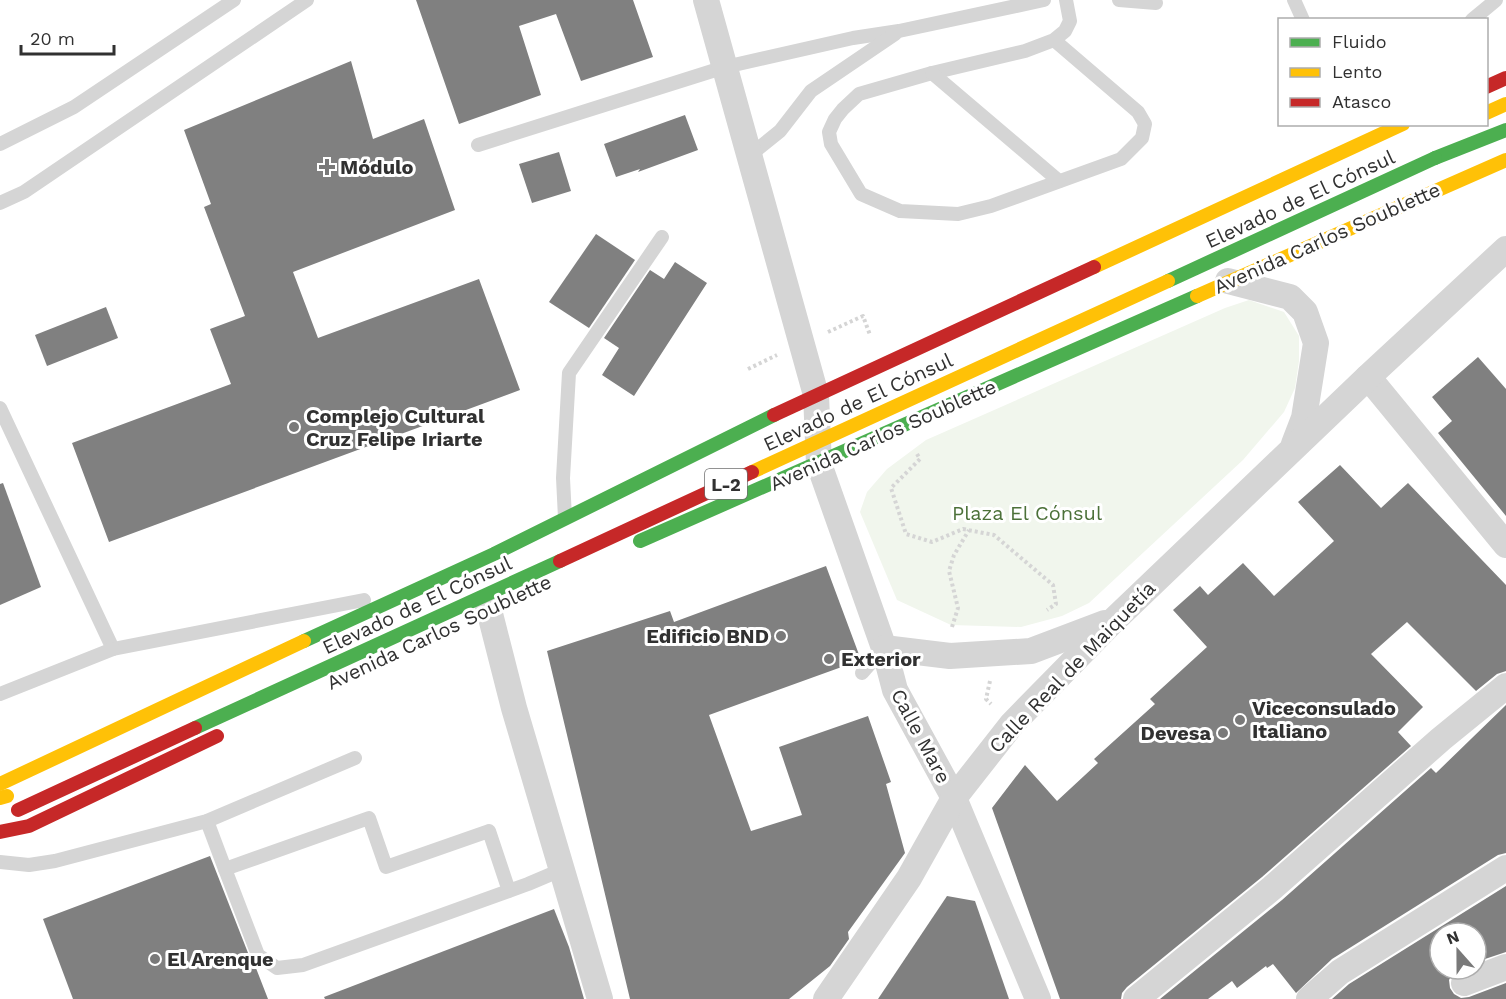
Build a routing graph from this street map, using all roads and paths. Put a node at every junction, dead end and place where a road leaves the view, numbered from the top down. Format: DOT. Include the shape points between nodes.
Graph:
graph roads {
  1 [pos="234,0"];
  2 [pos="307,0"];
  3 [pos="706,0"];
  4 [pos="1044,0"];
  5 [pos="1066,0"];
  6 [pos="1119,0"];
  7 [pos="1294,0"];
  8 [pos="1496,0"];
  9 [pos="1156,3"];
  10 [pos="1302,18"];
  11 [pos="1474,18"];
  12 [pos="899,31"];
  13 [pos="1054,40"];
  14 [pos="725,67"];
  15 [pos="932,73"];
  16 [pos="1506,78"];
  17 [pos="1488,86"];
  18 [pos="1506,104"];
  19 [pos="1488,112"];
  20 [pos="1368,126"];
  21 [pos="1399,126"];
  22 [pos="1506,130"];
  23 [pos="0,144"];
  24 [pos="478,145"];
  25 [pos="1346,151"];
  26 [pos="749,156"];
  27 [pos="1506,160"];
  28 [pos="1059,181"];
  29 [pos="0,203"];
  30 [pos="662,237"];
  31 [pos="1506,249"];
  32 [pos="1506,263"];
  33 [pos="1228,281"];
  34 [pos="1466,284"];
  35 [pos="1368,377"];
  36 [pos="816,395"];
  37 [pos="0,408"];
  38 [pos="834,416"];
  39 [pos="802,431"];
  40 [pos="1291,451"];
  41 [pos="819,464"];
  42 [pos="565,518"];
  43 [pos="1506,545"];
  44 [pos="627,547"];
  45 [pos="595,560"];
  46 [pos="416,590"];
  47 [pos="488,606"];
  48 [pos="1114,620"];
  49 [pos="884,648"];
  50 [pos="113,649"];
  51 [pos="349,673"];
  52 [pos="862,673"];
  53 [pos="1506,686"];
  54 [pos="0,694"];
  55 [pos="232,729"];
  56 [pos="355,758"];
  57 [pos="0,783"];
  58 [pos="18,791"];
  59 [pos="0,798"];
  60 [pos="954,798"];
  61 [pos="0,819"];
  62 [pos="207,821"];
  63 [pos="0,832"];
  64 [pos="0,862"];
  65 [pos="225,869"];
  66 [pos="561,870"];
  67 [pos="1505,870"];
  68 [pos="509,891"];
  69 [pos="1506,967"];
  70 [pos="1464,983"];
  71 [pos="600,999"];
  72 [pos="826,999"];
  73 [pos="1038,999"];
  74 [pos="1136,999"];
  75 [pos="1309,999"];
  1 -- 23 [label="lane" via="74,107"];
  2 -- 29 [label="lane" via="24,192"];
  3 -- 14 [label="street, Calle Mare"];
  4 -- 12 [label="lane"];
  5 -- 13 [label="lane" via="1070,21"];
  6 -- 9 [label="lane"];
  7 -- 10 [label="lane"];
  8 -- 11 [label="lane"];
  12 -- 14 [label="lane"];
  12 -- 26 [label="lane" via="811,91 780,131"];
  13 -- 15 [label="lane" via="1025,51"];
  13 -- 28 [label="lane" via="1138,112 1144,124 1143,138 1121,159"];
  14 -- 24 [label="lane"];
  14 -- 26 [label="street, Calle Mare"];
  15 -- 28 [label="lane"];
  15 -- 28 [label="lane" via="859,94 835,119 829,132 831,144 861,194 900,211 958,214"];
  16 -- 17 [label="street"];
  18 -- 19 [label="street"];
  20 -- 25 [label="lane"];
  21 -- 25 [label="street, L-2"];
  22 -- 61 [label="street, Elevado de El Cónsul / L-2, bridge" via="1435,158"];
  25 -- 36 [label="street, L-2"];
  26 -- 36 [label="street, Calle Mare"];
  27 -- 33 [label="street, Avenida Carlos Soublette / L-2"];
  30 -- 42 [label="lane" via="569,373 563,478"];
  31 -- 34 [label="street, Calle Real de Maiquetía"];
  32 -- 34 [label="street"];
  33 -- 40 [label="street, Calle Real de Maiquetía" via="1290,297 1305,312 1316,343 1304,418"];
  33 -- 41 [label="street, Avenida Carlos Soublette / L-2"];
  34 -- 35 [label="street, Calle Real de Maiquetía"];
  35 -- 40 [label="street, Calle Real de Maiquetía"];
  35 -- 43 [label="street"];
  36 -- 41 [label="street, Calle Mare"];
  36 -- 42 [label="street, L-2"];
  37 -- 50 [label="lane"];
  38 -- 39 [label="street, Elevado de El Cónsul"];
  40 -- 48 [label="street, Calle Real de Maiquetía"];
  41 -- 44 [label="street, Avenida Carlos Soublette / L-2"];
  41 -- 49 [label="street, Calle Mare"];
  42 -- 46 [label="street, L-2"];
  45 -- 47 [label="street, Avenida Carlos Soublette"];
  46 -- 50 [label="lane"];
  46 -- 57 [label="street, L-2"];
  47 -- 51 [label="street, Avenida Carlos Soublette"];
  47 -- 66 [label="street" via="513,708"];
  48 -- 49 [label="street" via="1031,651 950,656"];
  48 -- 60 [label="street, Calle Real de Maiquetía" via="1012,724"];
  49 -- 52 [label="lane"];
  49 -- 60 [label="street, Calle Mare" via="895,690"];
  50 -- 54 [label="lane"];
  53 -- 74 [label="street" via="1272,888"];
  55 -- 63 [label="street" via="29,826"];
  56 -- 62 [label="lane"];
  58 -- 59 [label="street"];
  60 -- 72 [label="street, Calle Real de Maiquetía" via="909,878"];
  60 -- 73 [label="street, Calle Mare"];
  62 -- 64 [label="lane" via="55,861 29,865"];
  62 -- 65 [label="lane"];
  65 -- 68 [label="lane" via="258,955 278,968 303,965"];
  65 -- 68 [label="lane" via="369,818 386,867 489,831"];
  66 -- 68 [label="lane"];
  66 -- 71 [label="street"];
  67 -- 75 [label="street" via="1340,972"];
  69 -- 70 [label="street"];
}
